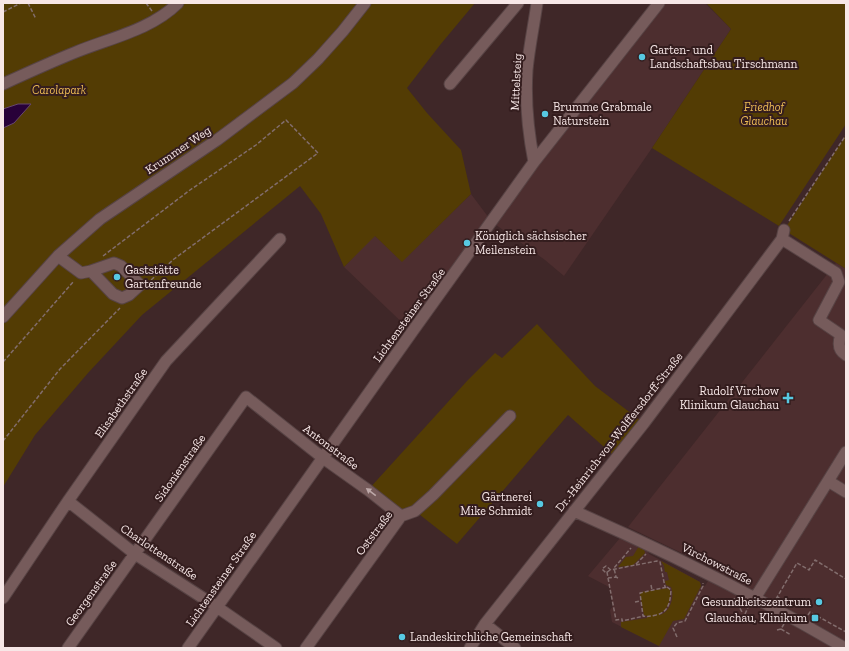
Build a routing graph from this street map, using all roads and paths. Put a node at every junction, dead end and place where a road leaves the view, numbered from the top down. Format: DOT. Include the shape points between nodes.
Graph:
graph roads {
  1 [pos="21,3"];
  2 [pos="28,3"];
  3 [pos="146,3"];
  4 [pos="178,3"];
  5 [pos="365,3"];
  6 [pos="518,3"];
  7 [pos="537,3"];
  8 [pos="659,3"];
  9 [pos="3,12"];
  10 [pos="156,14"];
  11 [pos="36,19"];
  12 [pos="3,84"];
  13 [pos="450,84"];
  14 [pos="846,135"];
  15 [pos="534,162"];
  16 [pos="783,234"];
  17 [pos="280,239"];
  18 [pos="58,256"];
  19 [pos="100,259"];
  20 [pos="86,272"];
  21 [pos="150,280"];
  22 [pos="121,307"];
  23 [pos="3,317"];
  24 [pos="846,355"];
  25 [pos="3,362"];
  26 [pos="246,397"];
  27 [pos="510,416"];
  28 [pos="3,442"];
  29 [pos="846,452"];
  30 [pos="323,458"];
  31 [pos="828,481"];
  32 [pos="846,492"];
  33 [pos="68,501"];
  34 [pos="574,511"];
  35 [pos="401,516"];
  36 [pos="636,539"];
  37 [pos="651,546"];
  38 [pos="135,554"];
  39 [pos="635,565"];
  40 [pos="614,569"];
  41 [pos="610,570"];
  42 [pos="607,572"];
  43 [pos="608,578"];
  44 [pos="846,579"];
  45 [pos="703,583"];
  46 [pos="651,585"];
  47 [pos="665,587"];
  48 [pos="652,590"];
  49 [pos="3,598"];
  50 [pos="756,598"];
  51 [pos="640,601"];
  52 [pos="635,602"];
  53 [pos="774,602"];
  54 [pos="789,605"];
  55 [pos="217,607"];
  56 [pos="644,616"];
  57 [pos="808,616"];
  58 [pos="824,620"];
  59 [pos="485,624"];
  60 [pos="822,624"];
  61 [pos="781,629"];
  62 [pos="846,632"];
  63 [pos="792,635"];
  64 [pos="677,637"];
  65 [pos="68,648"];
  66 [pos="188,648"];
  67 [pos="276,648"];
  68 [pos="306,648"];
  69 [pos="470,648"];
  70 [pos="515,648"];
  71 [pos="845,648"];
  1 -- 9 [label="path"];
  2 -- 11 [label="path"];
  3 -- 10 [label="path"];
  4 -- 12 [label="street" via="171,10 139,28 74,52"];
  5 -- 18 [label="street, Krummer Weg" via="333,43 293,83 216,140 100,219"];
  6 -- 13 [label="street"];
  7 -- 15 [label="street, Mittelsteig" via="527,70 527,114"];
  8 -- 15 [label="street, Lichtensteiner Straße"];
  14 -- 16 [label="path"];
  15 -- 30 [label="street, Lichtensteiner Straße"];
  16 -- 24 [label="street" via="836,273 838,282 819,320 841,335 839,347"];
  16 -- 34 [label="street, Dr.-Heinrich-von-Wolffersdorff-Straße" via="644,423"];
  17 -- 33 [label="street, Elisabethstraße" via="166,361"];
  18 -- 20 [label="street"];
  18 -- 23 [label="street, Krummer Weg"];
  19 -- 21 [label="path" via="190,190 256,146 286,120 318,153 174,259"];
  20 -- 25 [label="path"];
  22 -- 28 [label="path" via="60,369"];
  26 -- 30 [label="street, Antonstraße"];
  26 -- 38 [label="street, Sidonienstraße"];
  27 -- 35 [label="street, Oststraße" via="433,495 415,511"];
  29 -- 31 [label="street"];
  35 -- 30 [label="street, Antonstraße, one-way"];
  30 -- 55 [label="street, Lichtensteiner Straße"];
  31 -- 32 [label="street"];
  31 -- 50 [label="street"];
  33 -- 38 [label="street, Charlottenstraße"];
  33 -- 49 [label="street, Elisabethstraße"];
  34 -- 36 [label="street, Virchowstraße"];
  34 -- 59 [label="street, Dr.-Heinrich-von-Wolffersdorff-Straße"];
  35 -- 68 [label="street, Oststraße"];
  36 -- 37 [label="street, Virchowstraße"];
  36 -- 40 [label="path"];
  37 -- 39 [label="path"];
  37 -- 50 [label="street, Virchowstraße"];
  38 -- 55 [label="street, Charlottenstraße"];
  38 -- 65 [label="street, Georgenstraße"];
  39 -- 40 [label="path"];
  39 -- 47 [label="path" via="660,562"];
  40 -- 41 [label="path"];
  40 -- 43 [label="path" via="617,578"];
  41 -- 42 [label="path"];
  41 -- 42 [label="path" via="608,566 603,567"];
  42 -- 43 [label="path"];
  43 -- 56 [label="path" via="616,620"];
  44 -- 53 [label="path" via="815,560 810,570 797,563"];
  45 -- 64 [label="path" via="685,620 676,623 673,628"];
  46 -- 48 [label="path"];
  47 -- 48 [label="path"];
  47 -- 56 [label="path" via="671,590 666,610 660,614"];
  48 -- 51 [label="path" via="640,593"];
  50 -- 53 [label="street, Virchowstraße"];
  51 -- 52 [label="path"];
  51 -- 56 [label="path"];
  53 -- 54 [label="path"];
  53 -- 71 [label="street, Virchowstraße"];
  55 -- 66 [label="street, Lichtensteiner Straße"];
  55 -- 67 [label="street, Charlottenstraße"];
  57 -- 58 [label="path" via="810,612"];
  58 -- 60 [label="path"];
  58 -- 62 [label="path"];
  59 -- 69 [label="street, Dr.-Heinrich-von-Wolffersdorff-Straße"];
  59 -- 70 [label="street"];
  61 -- 63 [label="path"];
}
